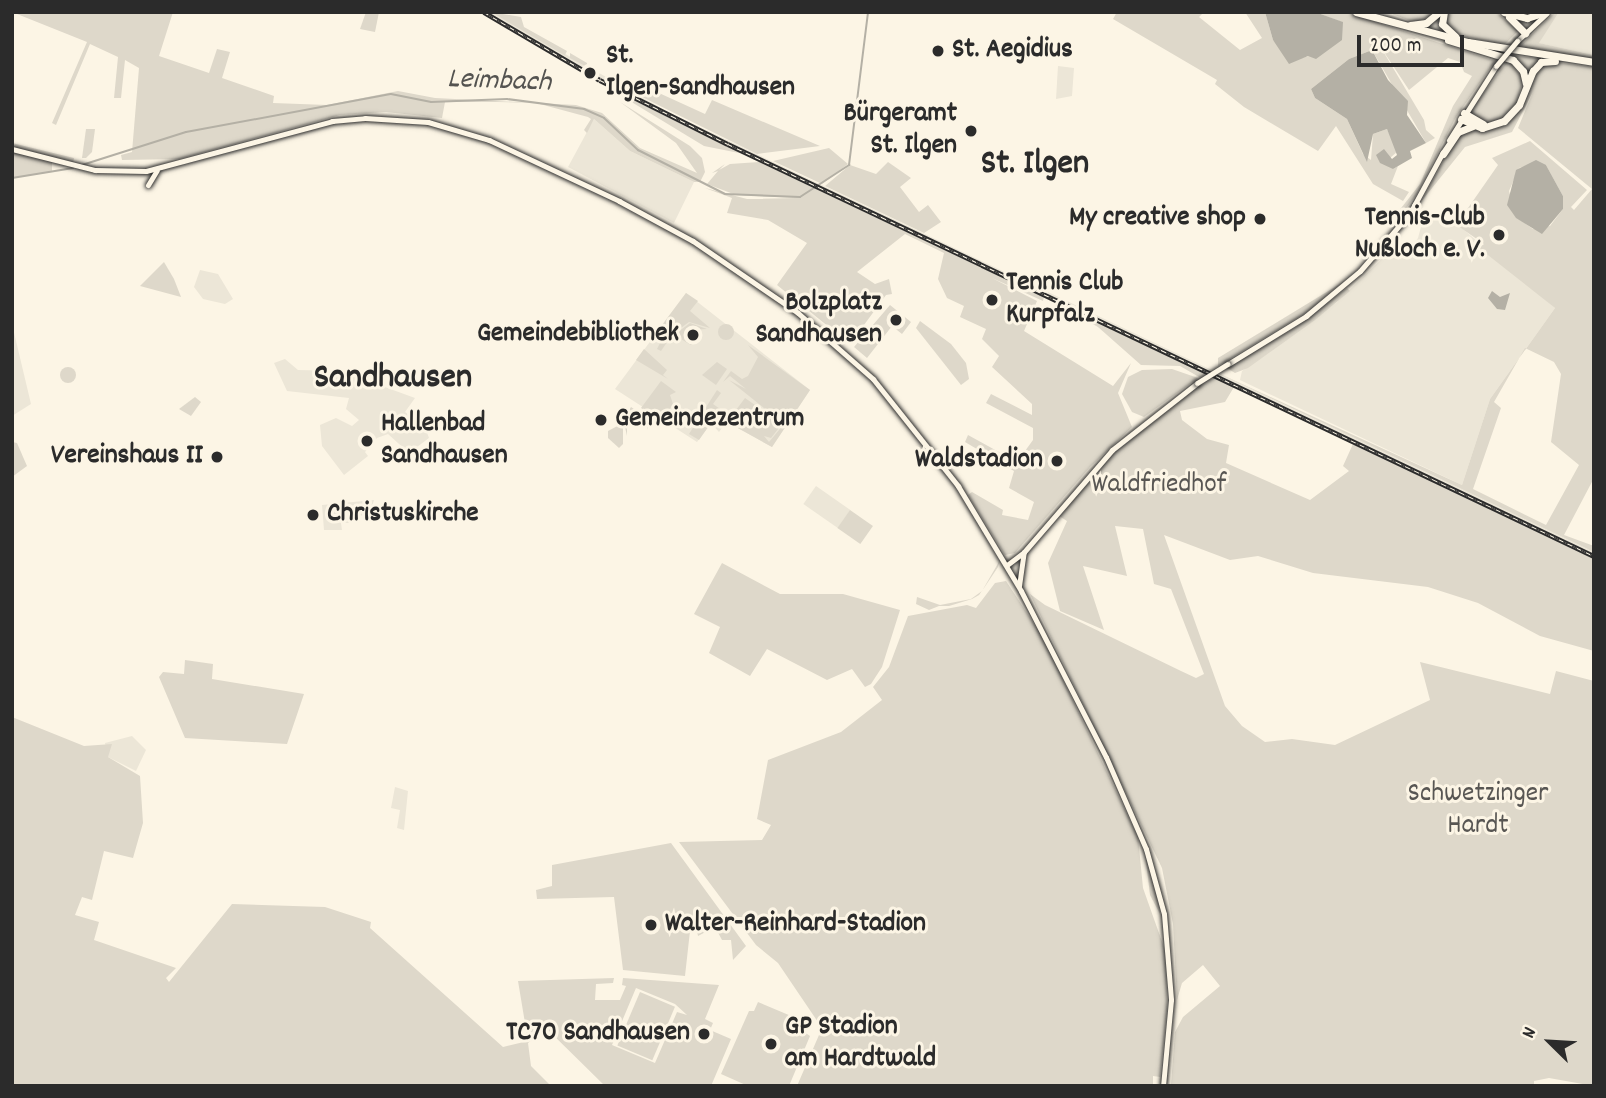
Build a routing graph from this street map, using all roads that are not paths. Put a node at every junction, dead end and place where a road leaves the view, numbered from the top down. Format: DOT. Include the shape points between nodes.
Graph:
graph roads {
  1 [pos="1356,12"];
  2 [pos="1439,12"];
  3 [pos="1444,12"];
  4 [pos="1503,12"];
  5 [pos="1547,12"];
  6 [pos="1518,17"];
  7 [pos="1399,25"];
  8 [pos="1527,32"];
  9 [pos="1438,35"];
  10 [pos="1468,42"];
  11 [pos="1564,59"];
  12 [pos="1594,62"];
  13 [pos="1524,96"];
  14 [pos="1463,116"];
  15 [pos="1494,126"];
  16 [pos="1473,127"];
  17 [pos="12,149"];
  18 [pos="1443,154"];
  19 [pos="157,170"];
  20 [pos="148,185"];
  21 [pos="1024,552"];
  22 [pos="1021,564"];
  23 [pos="1008,568"];
  24 [pos="1021,591"];
  25 [pos="1163,1086"];
  1 -- 7 [label="highway"];
  2 -- 7 [label="highway" via="1426,23"];
  3 -- 10 [label="highway" via="1446,30"];
  4 -- 6 [label="highway"];
  4 -- 8 [label="highway"];
  5 -- 6 [label="highway"];
  5 -- 8 [label="main road"];
  6 -- 8 [label="highway"];
  7 -- 9 [label="highway"];
  8 -- 14 [label="main road, bridge" via="1496,66"];
  9 -- 10 [label="highway"];
  9 -- 13 [label="highway" via="1513,60 1525,79"];
  10 -- 11 [label="highway"];
  11 -- 12 [label="highway"];
  11 -- 13 [label="highway" via="1538,65"];
  13 -- 15 [label="highway" via="1513,114"];
  14 -- 15 [label="highway"];
  14 -- 16 [label="highway"];
  14 -- 18 [label="main road"];
  15 -- 16 [label="highway"];
  16 -- 18 [label="highway" via="1458,132"];
  17 -- 19 [label="main road" via="95,170"];
  18 -- 21 [label="main road, bridge" via="1410,212 1360,271 1306,316 1197,383 1103,458"];
  19 -- 20 [label="main road"];
  19 -- 23 [label="main road" via="349,119 401,118 470,133 572,177 693,241 842,349 922,435"];
  21 -- 22 [label="main road"];
  21 -- 23 [label="main road"];
  22 -- 23 [label="main road"];
  22 -- 24 [label="main road"];
  23 -- 24 [label="main road"];
  24 -- 25 [label="main road" via="1117,781 1159,890 1170,988"];
}
